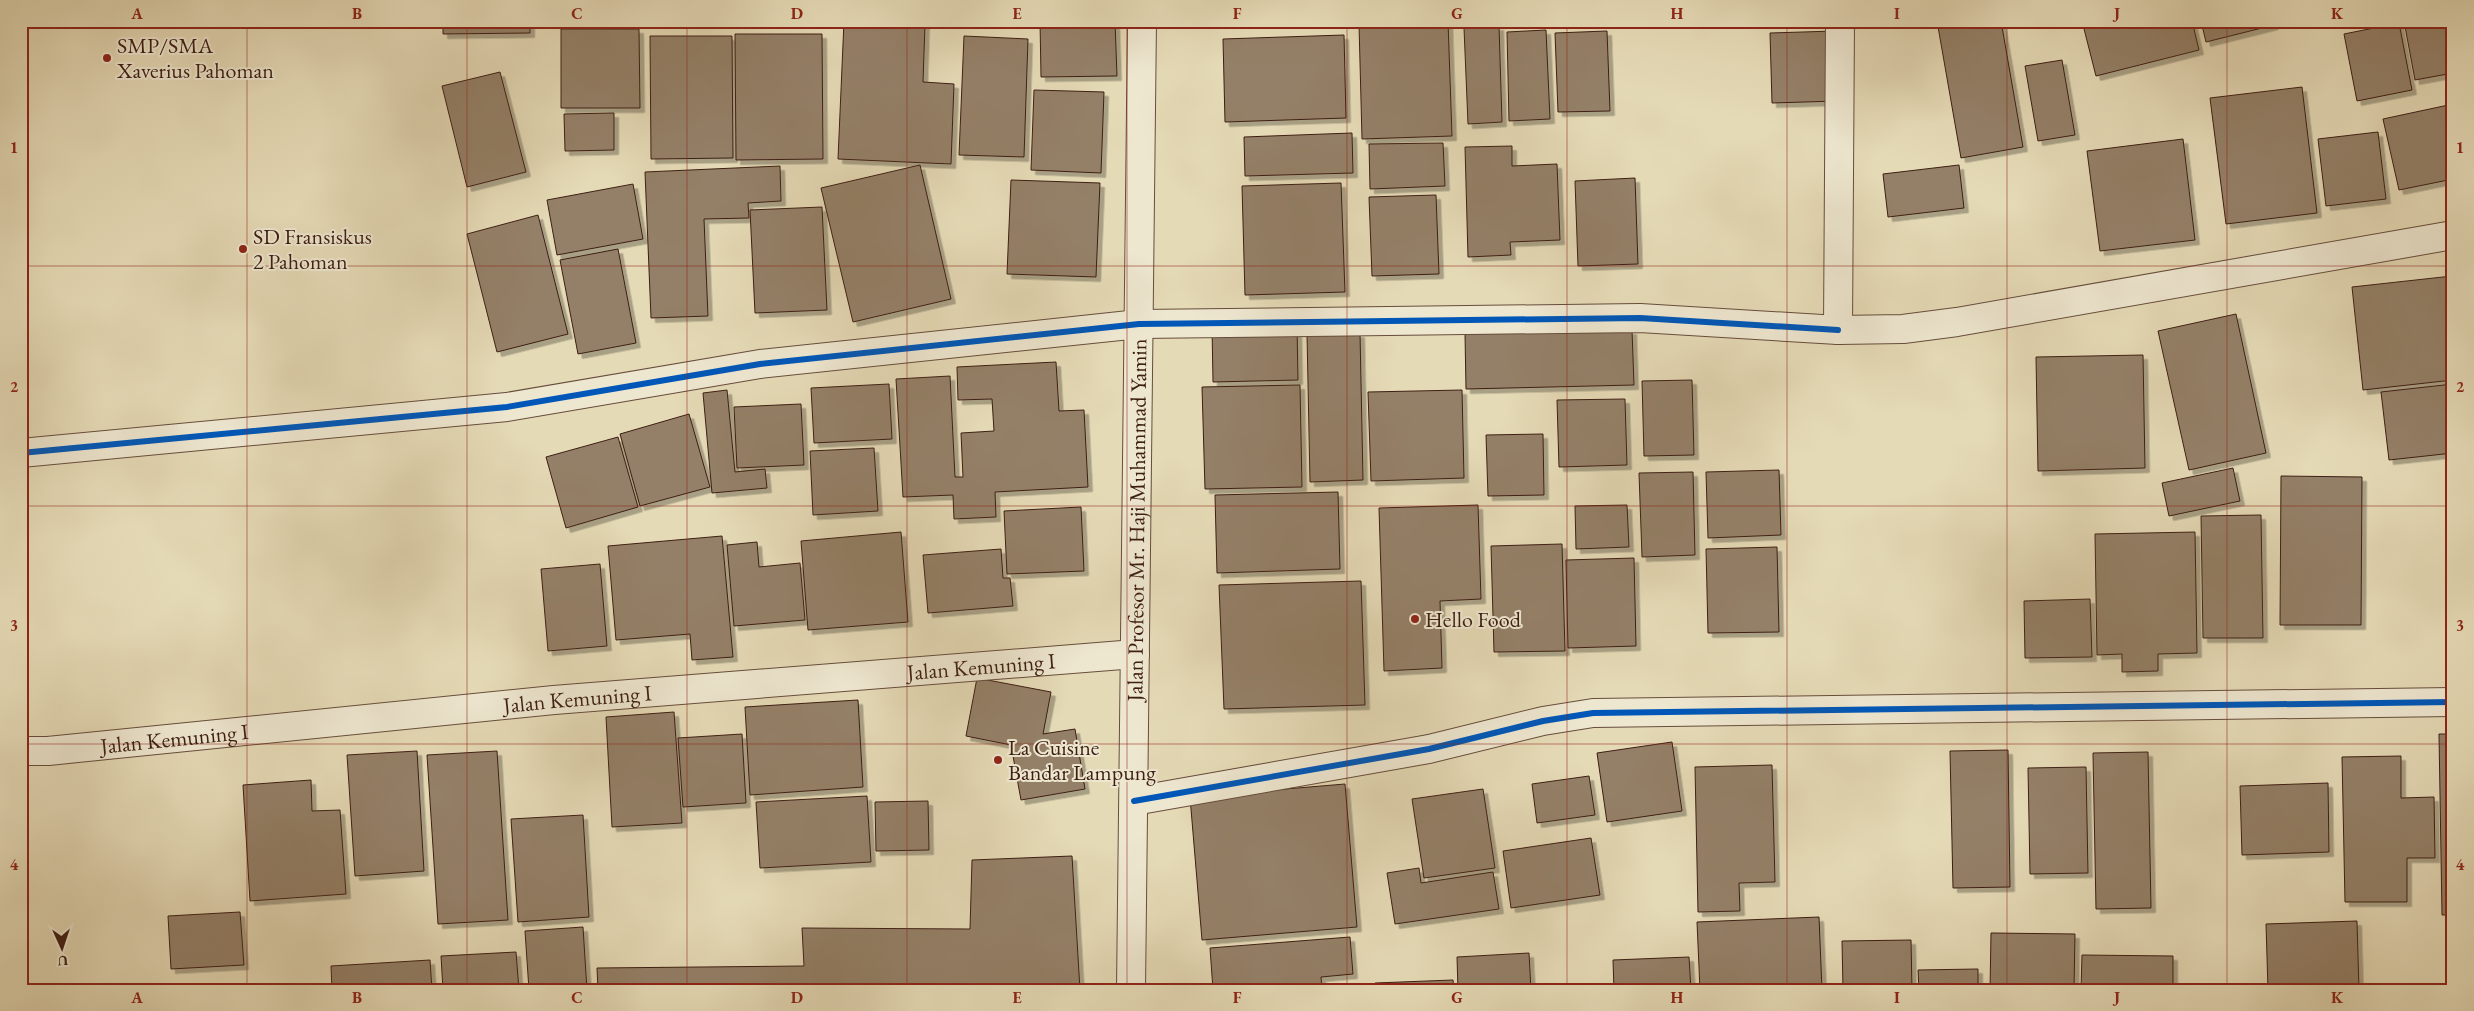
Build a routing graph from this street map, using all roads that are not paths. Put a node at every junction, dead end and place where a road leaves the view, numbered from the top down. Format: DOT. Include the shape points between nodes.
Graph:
graph roads {
  1 [pos="1142,21"];
  2 [pos="1840,21"];
  3 [pos="2453,235"];
  4 [pos="1139,324"];
  5 [pos="1838,330"];
  6 [pos="21,454"];
  7 [pos="1135,654"];
  8 [pos="2453,702"];
  9 [pos="21,751"];
  10 [pos="1134,801"];
  11 [pos="1131,990"];
  1 -- 4 [label="street, Jalan Profesor Mr. Haji Muhammad Yamin"];
  2 -- 5 [label="street"];
  3 -- 5 [label="street" via="1957,322"];
  4 -- 5 [label="street" via="1640,318"];
  4 -- 6 [label="street" via="760,364 507,407"];
  4 -- 7 [label="street, Jalan Profesor Mr. Haji Muhammad Yamin"];
  7 -- 9 [label="street, Jalan Kemuning I" via="554,700 48,751"];
  7 -- 10 [label="street, Jalan Profesor Mr. Haji Muhammad Yamin"];
  8 -- 10 [label="street" via="1593,713 1543,721 1429,749"];
  10 -- 11 [label="street, Jalan Profesor Mr. Haji Muhammad Yamin"];
}
